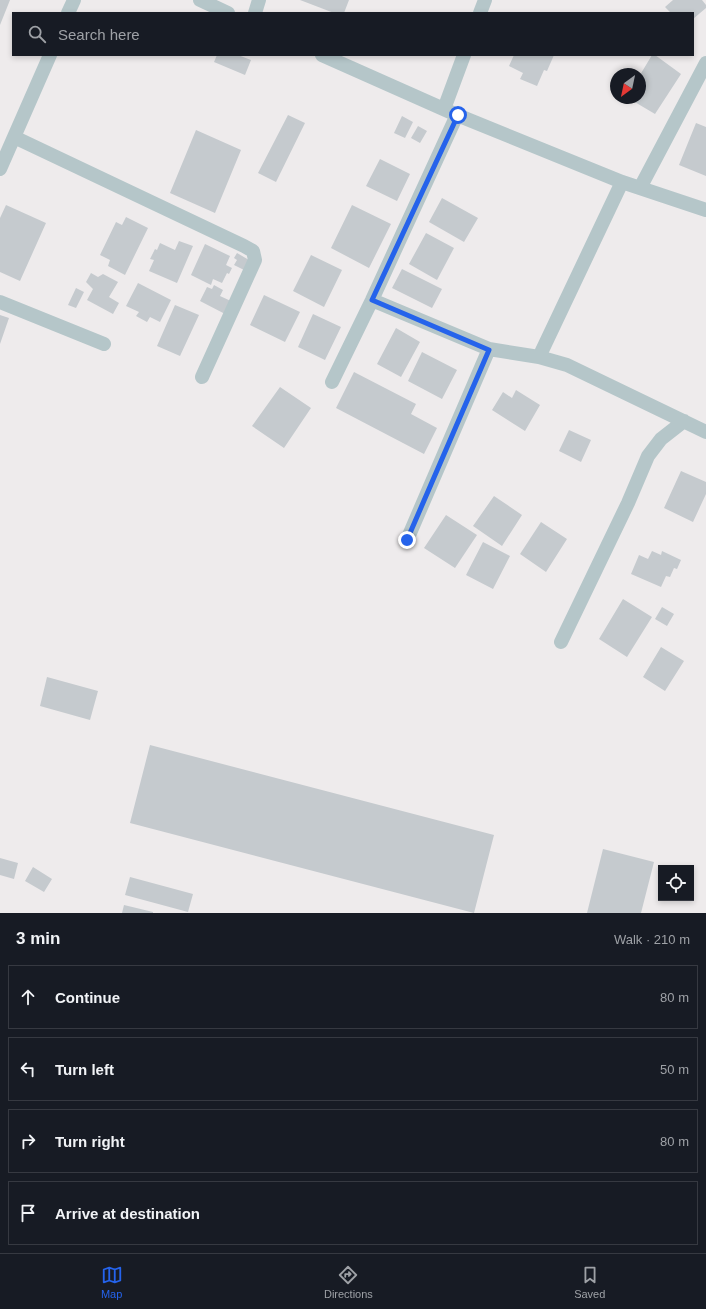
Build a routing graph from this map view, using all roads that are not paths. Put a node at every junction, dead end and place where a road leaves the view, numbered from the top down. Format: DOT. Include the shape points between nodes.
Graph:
graph roads {
  1 [pos="74,0"];
  2 [pos="200,0"];
  3 [pos="259,0"];
  4 [pos="485,0"];
  5 [pos="68,12"];
  6 [pos="226,12"];
  7 [pos="255,12"];
  8 [pos="480,12"];
  9 [pos="50,56"];
  10 [pos="324,56"];
  11 [pos="464,56"];
  12 [pos="706,63"];
  13 [pos="444,109"];
  14 [pos="458,115"];
  15 [pos="14,137"];
  16 [pos="0,170"];
  17 [pos="622,182"];
  18 [pos="640,188"];
  19 [pos="706,210"];
  20 [pos="372,300"];
  21 [pos="0,302"];
  22 [pos="104,344"];
  23 [pos="489,350"];
  24 [pos="539,357"];
  25 [pos="202,377"];
  26 [pos="332,382"];
  27 [pos="684,421"];
  28 [pos="706,432"];
  29 [pos="407,540"];
  30 [pos="561,642"];
  1 -- 5 [label="street"];
  2 -- 6 [label="street"];
  3 -- 7 [label="street"];
  4 -- 8 [label="street"];
  9 -- 15 [label="street"];
  10 -- 13 [label="street"];
  11 -- 13 [label="street"];
  12 -- 18 [label="street"];
  13 -- 14 [label="street"];
  14 -- 17 [label="street"];
  14 -- 20 [label="street"];
  15 -- 16 [label="street"];
  15 -- 25 [label="street" via="253,251 255,260"];
  17 -- 18 [label="street"];
  17 -- 24 [label="street"];
  18 -- 19 [label="street"];
  20 -- 23 [label="street"];
  20 -- 26 [label="street"];
  21 -- 22 [label="street"];
  23 -- 24 [label="street"];
  23 -- 29 [label="street"];
  24 -- 27 [label="street" via="567,365"];
  27 -- 28 [label="street"];
  27 -- 30 [label="street" via="662,439 648,456"];
}
